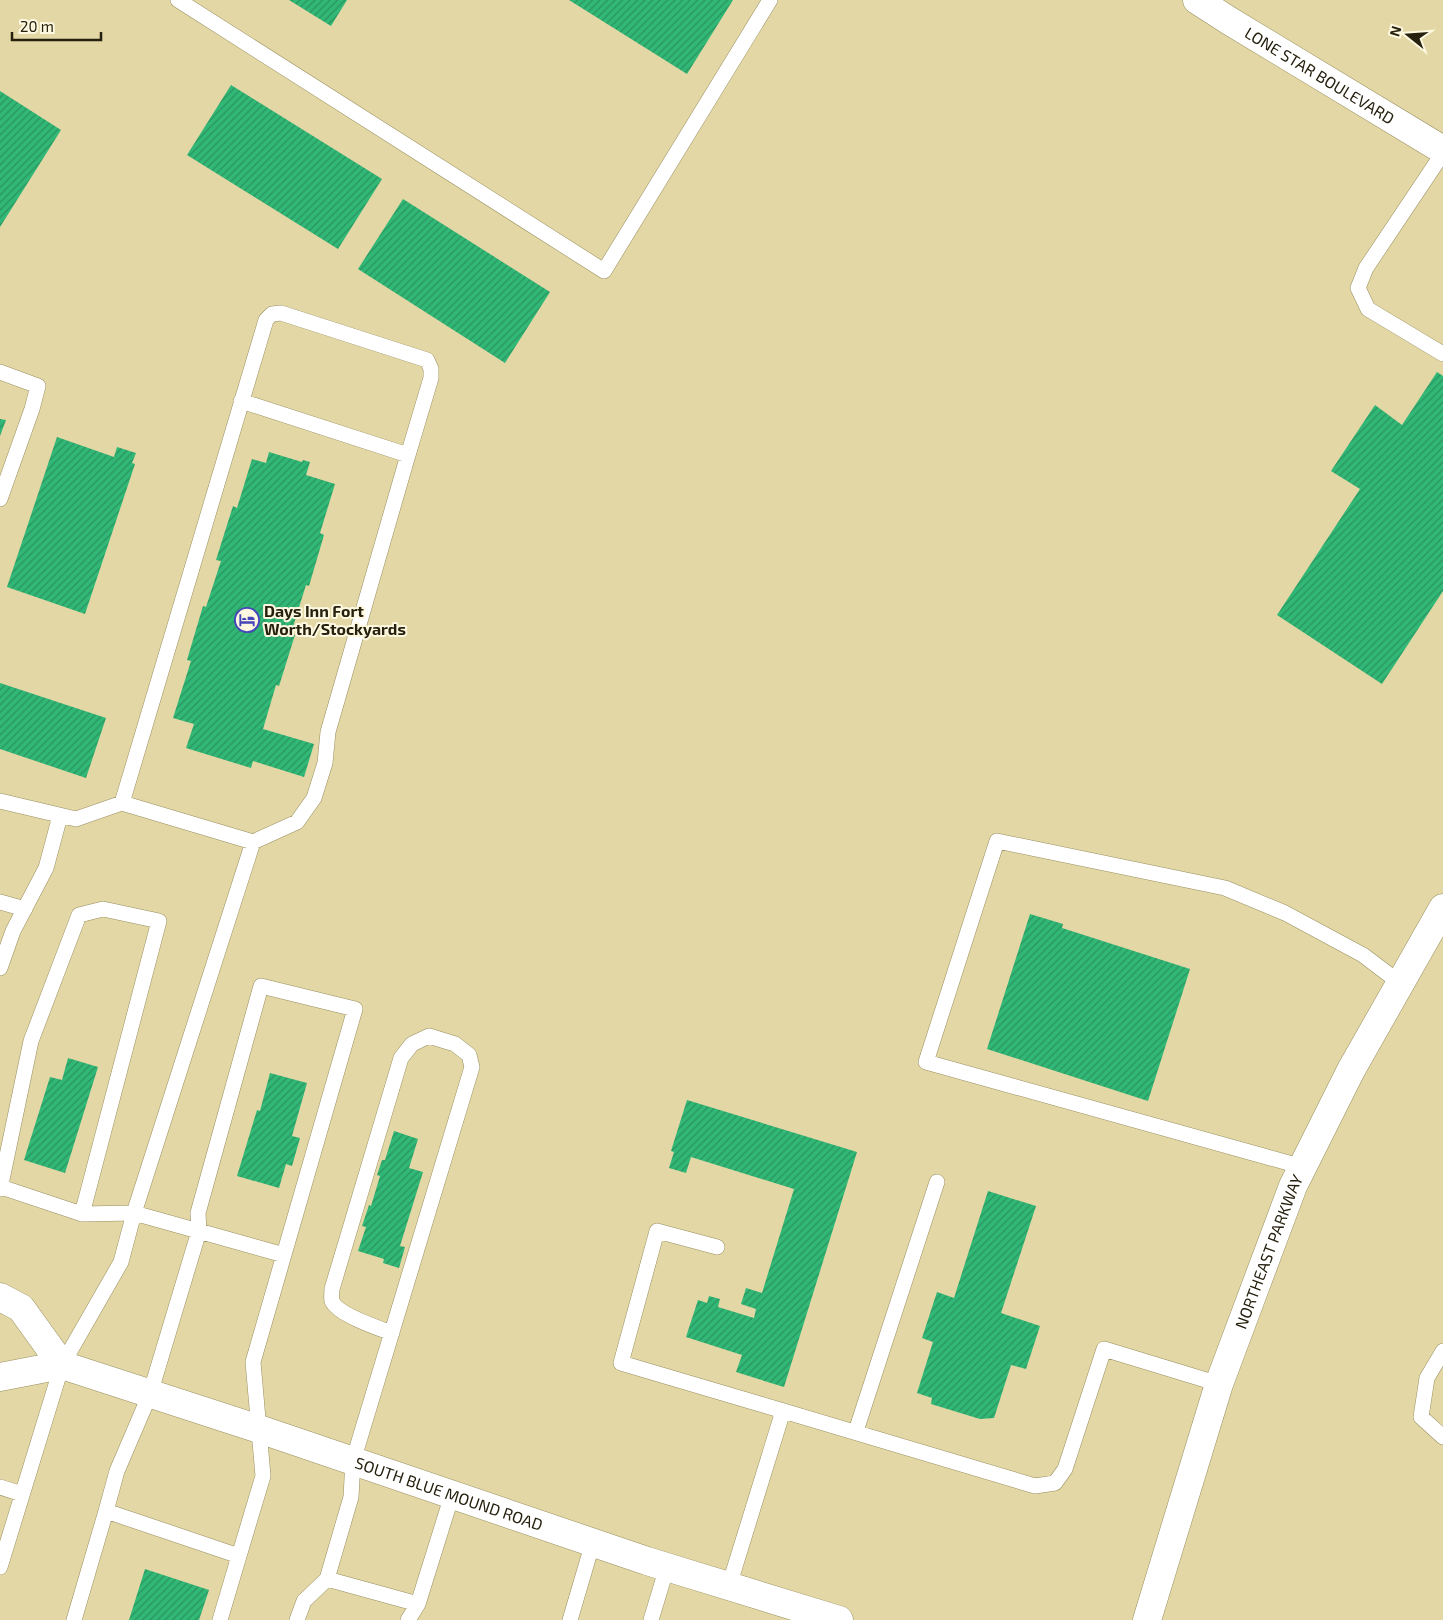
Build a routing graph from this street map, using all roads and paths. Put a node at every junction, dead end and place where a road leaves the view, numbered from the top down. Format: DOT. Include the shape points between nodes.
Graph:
graph roads {
  1 [pos="178,0"];
  2 [pos="770,0"];
  3 [pos="1197,0"];
  4 [pos="1443,151"];
  5 [pos="1443,354"];
  6 [pos="0,372"];
  7 [pos="241,401"];
  8 [pos="408,455"];
  9 [pos="0,500"];
  10 [pos="0,800"];
  11 [pos="122,803"];
  12 [pos="60,816"];
  13 [pos="253,842"];
  14 [pos="0,902"];
  15 [pos="1443,908"];
  16 [pos="25,909"];
  17 [pos="0,968"];
  18 [pos="1400,983"];
  19 [pos="1303,1167"];
  20 [pos="937,1182"];
  21 [pos="0,1188"];
  22 [pos="134,1213"];
  23 [pos="82,1214"];
  24 [pos="199,1231"];
  25 [pos="717,1247"];
  26 [pos="284,1255"];
  27 [pos="0,1297"];
  28 [pos="392,1332"];
  29 [pos="1443,1351"];
  30 [pos="62,1365"];
  31 [pos="0,1377"];
  32 [pos="1219,1384"];
  33 [pos="150,1394"];
  34 [pos="783,1411"];
  35 [pos="260,1429"];
  36 [pos="856,1431"];
  37 [pos="1443,1437"];
  38 [pos="353,1461"];
  39 [pos="0,1487"];
  40 [pos="22,1494"];
  41 [pos="452,1495"];
  42 [pos="106,1511"];
  43 [pos="593,1542"];
  44 [pos="239,1556"];
  45 [pos="667,1566"];
  46 [pos="0,1567"];
  47 [pos="327,1579"];
  48 [pos="729,1586"];
  49 [pos="418,1604"];
  50 [pos="74,1620"];
  51 [pos="220,1620"];
  52 [pos="297,1620"];
  53 [pos="408,1620"];
  54 [pos="413,1620"];
  55 [pos="570,1620"];
  56 [pos="651,1620"];
  57 [pos="838,1620"];
  58 [pos="1147,1620"];
  1 -- 2 [label="lane" via="604,271"];
  3 -- 4 [label="street, LONE STAR BOULEVARD"];
  4 -- 5 [label="lane" via="1366,268 1358,288 1368,309"];
  6 -- 9 [label="lane" via="38,386"];
  7 -- 8 [label="lane"];
  7 -- 8 [label="lane" via="266,320 281,312 427,360 431,378"];
  7 -- 11 [label="lane"];
  8 -- 13 [label="lane" via="328,732 325,763 314,798 297,822"];
  10 -- 12 [label="lane"];
  11 -- 12 [label="lane" via="76,819"];
  11 -- 13 [label="lane"];
  12 -- 16 [label="lane" via="46,868"];
  13 -- 22 [label="lane"];
  14 -- 16 [label="lane"];
  15 -- 18 [label="street, NORTHEAST PARKWAY"];
  16 -- 17 [label="lane"];
  18 -- 19 [label="street, NORTHEAST PARKWAY" via="1351,1070"];
  18 -- 19 [label="lane" via="1362,955 1285,913 1225,888 997,841 926,1062"];
  19 -- 32 [label="street, NORTHEAST PARKWAY"];
  20 -- 36 [label="lane"];
  21 -- 23 [label="lane"];
  21 -- 23 [label="lane" via="30,1041 79,915 103,909 159,921"];
  22 -- 23 [label="lane"];
  22 -- 24 [label="lane"];
  22 -- 30 [label="lane" via="121,1262"];
  24 -- 26 [label="lane"];
  24 -- 26 [label="lane" via="198,1214 260,986 355,1009"];
  24 -- 33 [label="lane"];
  25 -- 34 [label="lane" via="657,1231 621,1363"];
  26 -- 35 [label="lane" via="253,1362"];
  27 -- 30 [label="street" via="21,1308"];
  28 -- 28 [label="lane" via="472,1067 469,1055 455,1044 430,1036 412,1044 401,1058 332,1289 336,1307 361,1321"];
  28 -- 38 [label="lane"];
  29 -- 37 [label="lane" via="1427,1378 1421,1417"];
  30 -- 31 [label="street, SOUTH BLUE MOUND ROAD"];
  30 -- 33 [label="street, SOUTH BLUE MOUND ROAD"];
  30 -- 40 [label="lane"];
  32 -- 36 [label="lane" via="1104,1349 1065,1470 1055,1483 1035,1486"];
  32 -- 58 [label="street, NORTHEAST PARKWAY"];
  33 -- 35 [label="street, SOUTH BLUE MOUND ROAD"];
  33 -- 42 [label="lane" via="117,1471"];
  34 -- 36 [label="lane"];
  34 -- 48 [label="lane"];
  35 -- 38 [label="street, SOUTH BLUE MOUND ROAD"];
  35 -- 44 [label="lane" via="263,1476"];
  38 -- 41 [label="street, SOUTH BLUE MOUND ROAD"];
  38 -- 47 [label="lane" via="351,1497"];
  39 -- 40 [label="lane"];
  40 -- 46 [label="lane"];
  41 -- 43 [label="street, SOUTH BLUE MOUND ROAD"];
  41 -- 49 [label="lane"];
  42 -- 44 [label="lane"];
  42 -- 50 [label="lane"];
  43 -- 45 [label="street, SOUTH BLUE MOUND ROAD"];
  43 -- 55 [label="lane"];
  44 -- 51 [label="lane"];
  45 -- 48 [label="street, SOUTH BLUE MOUND ROAD"];
  45 -- 56 [label="lane"];
  47 -- 49 [label="lane"];
  47 -- 52 [label="lane" via="304,1601"];
  48 -- 57 [label="street, SOUTH BLUE MOUND ROAD"];
  49 -- 53 [label="lane"];
  49 -- 54 [label="lane"];
}
